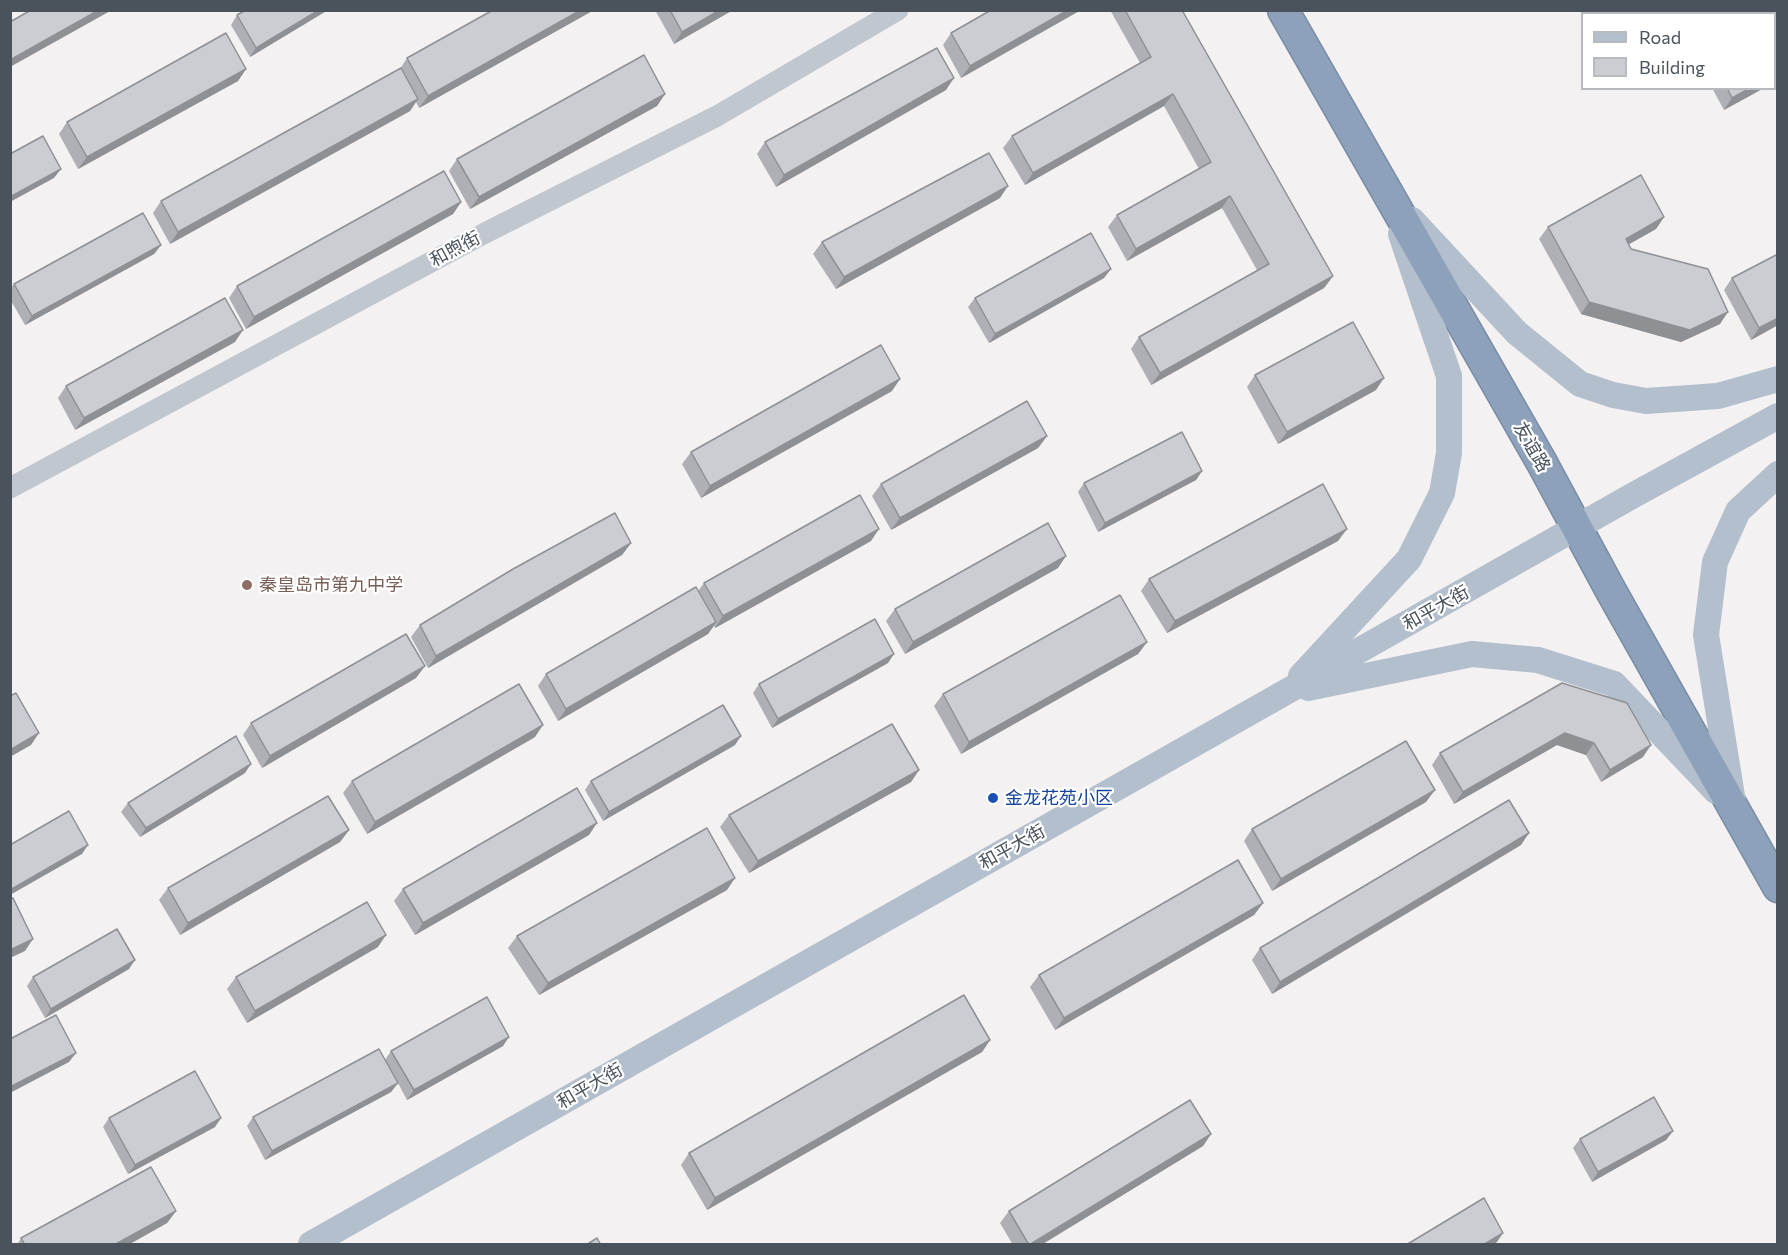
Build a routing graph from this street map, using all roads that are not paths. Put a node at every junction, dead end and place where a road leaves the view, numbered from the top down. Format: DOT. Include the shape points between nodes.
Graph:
graph roads {
  1 [pos="898,10"];
  2 [pos="1283,10"];
  3 [pos="1389,196"];
  4 [pos="1778,379"];
  5 [pos="1778,416"];
  6 [pos="1778,474"];
  7 [pos="10,488"];
  8 [pos="1577,528"];
  9 [pos="1284,693"];
  10 [pos="1735,811"];
  11 [pos="1778,887"];
  12 [pos="311,1245"];
  1 -- 7 [label="street, 和煦街" via="717,116 484,233"];
  2 -- 3 [label="highway, 友谊路"];
  3 -- 4 [label="main road" via="1517,333 1580,384 1646,401 1718,396"];
  3 -- 8 [label="highway, 友谊路"];
  3 -- 9 [label="main road" via="1449,376 1449,453 1442,493 1409,559"];
  5 -- 8 [label="main road, 和平大街"];
  6 -- 10 [label="main road" via="1738,511 1715,562 1706,635"];
  8 -- 9 [label="main road, 和平大街"];
  8 -- 10 [label="highway, 友谊路"];
  9 -- 10 [label="main road" via="1472,654 1538,660 1614,684"];
  9 -- 12 [label="main road, 和平大街"];
  10 -- 11 [label="highway, 友谊路"];
}
